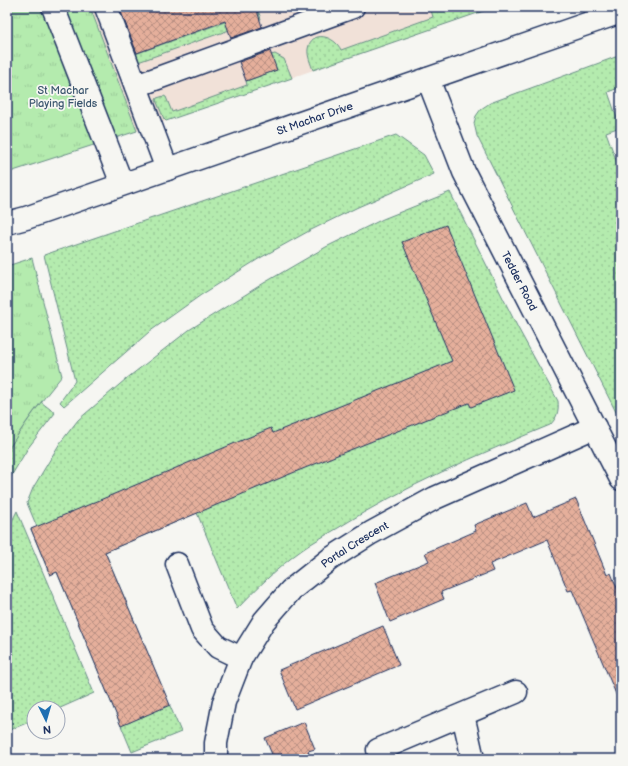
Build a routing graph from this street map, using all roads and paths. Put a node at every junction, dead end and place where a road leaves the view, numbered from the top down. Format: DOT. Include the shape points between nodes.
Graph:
graph roads {
  1 [pos="53,7"];
  2 [pos="106,7"];
  3 [pos="353,7"];
  4 [pos="621,12"];
  5 [pos="428,80"];
  6 [pos="136,86"];
  7 [pos="167,169"];
  8 [pos="122,184"];
  9 [pos="7,223"];
  10 [pos="595,427"];
  11 [pos="621,479"];
  12 [pos="176,564"];
  13 [pos="241,658"];
  14 [pos="516,692"];
  15 [pos="463,715"];
  16 [pos="378,750"];
  17 [pos="216,759"];
  18 [pos="473,759"];
  1 -- 8 [label="street"];
  2 -- 6 [label="street"];
  3 -- 6 [label="street"];
  4 -- 5 [label="street, St Machar Drive"];
  5 -- 7 [label="street, St Machar Drive"];
  5 -- 10 [label="street, Tedder Road" via="464,172"];
  6 -- 7 [label="street"];
  7 -- 8 [label="street, St Machar Drive"];
  8 -- 9 [label="street, St Machar Drive"];
  10 -- 11 [label="street, Tedder Road"];
  10 -- 13 [label="street, Portal Crescent" via="435,498 330,560 291,590 264,621"];
  12 -- 13 [label="street" via="202,629 218,647"];
  13 -- 17 [label="street, Portal Crescent" via="224,702 216,743"];
  14 -- 15 [label="street"];
  15 -- 16 [label="street"];
  15 -- 18 [label="street"];
}
